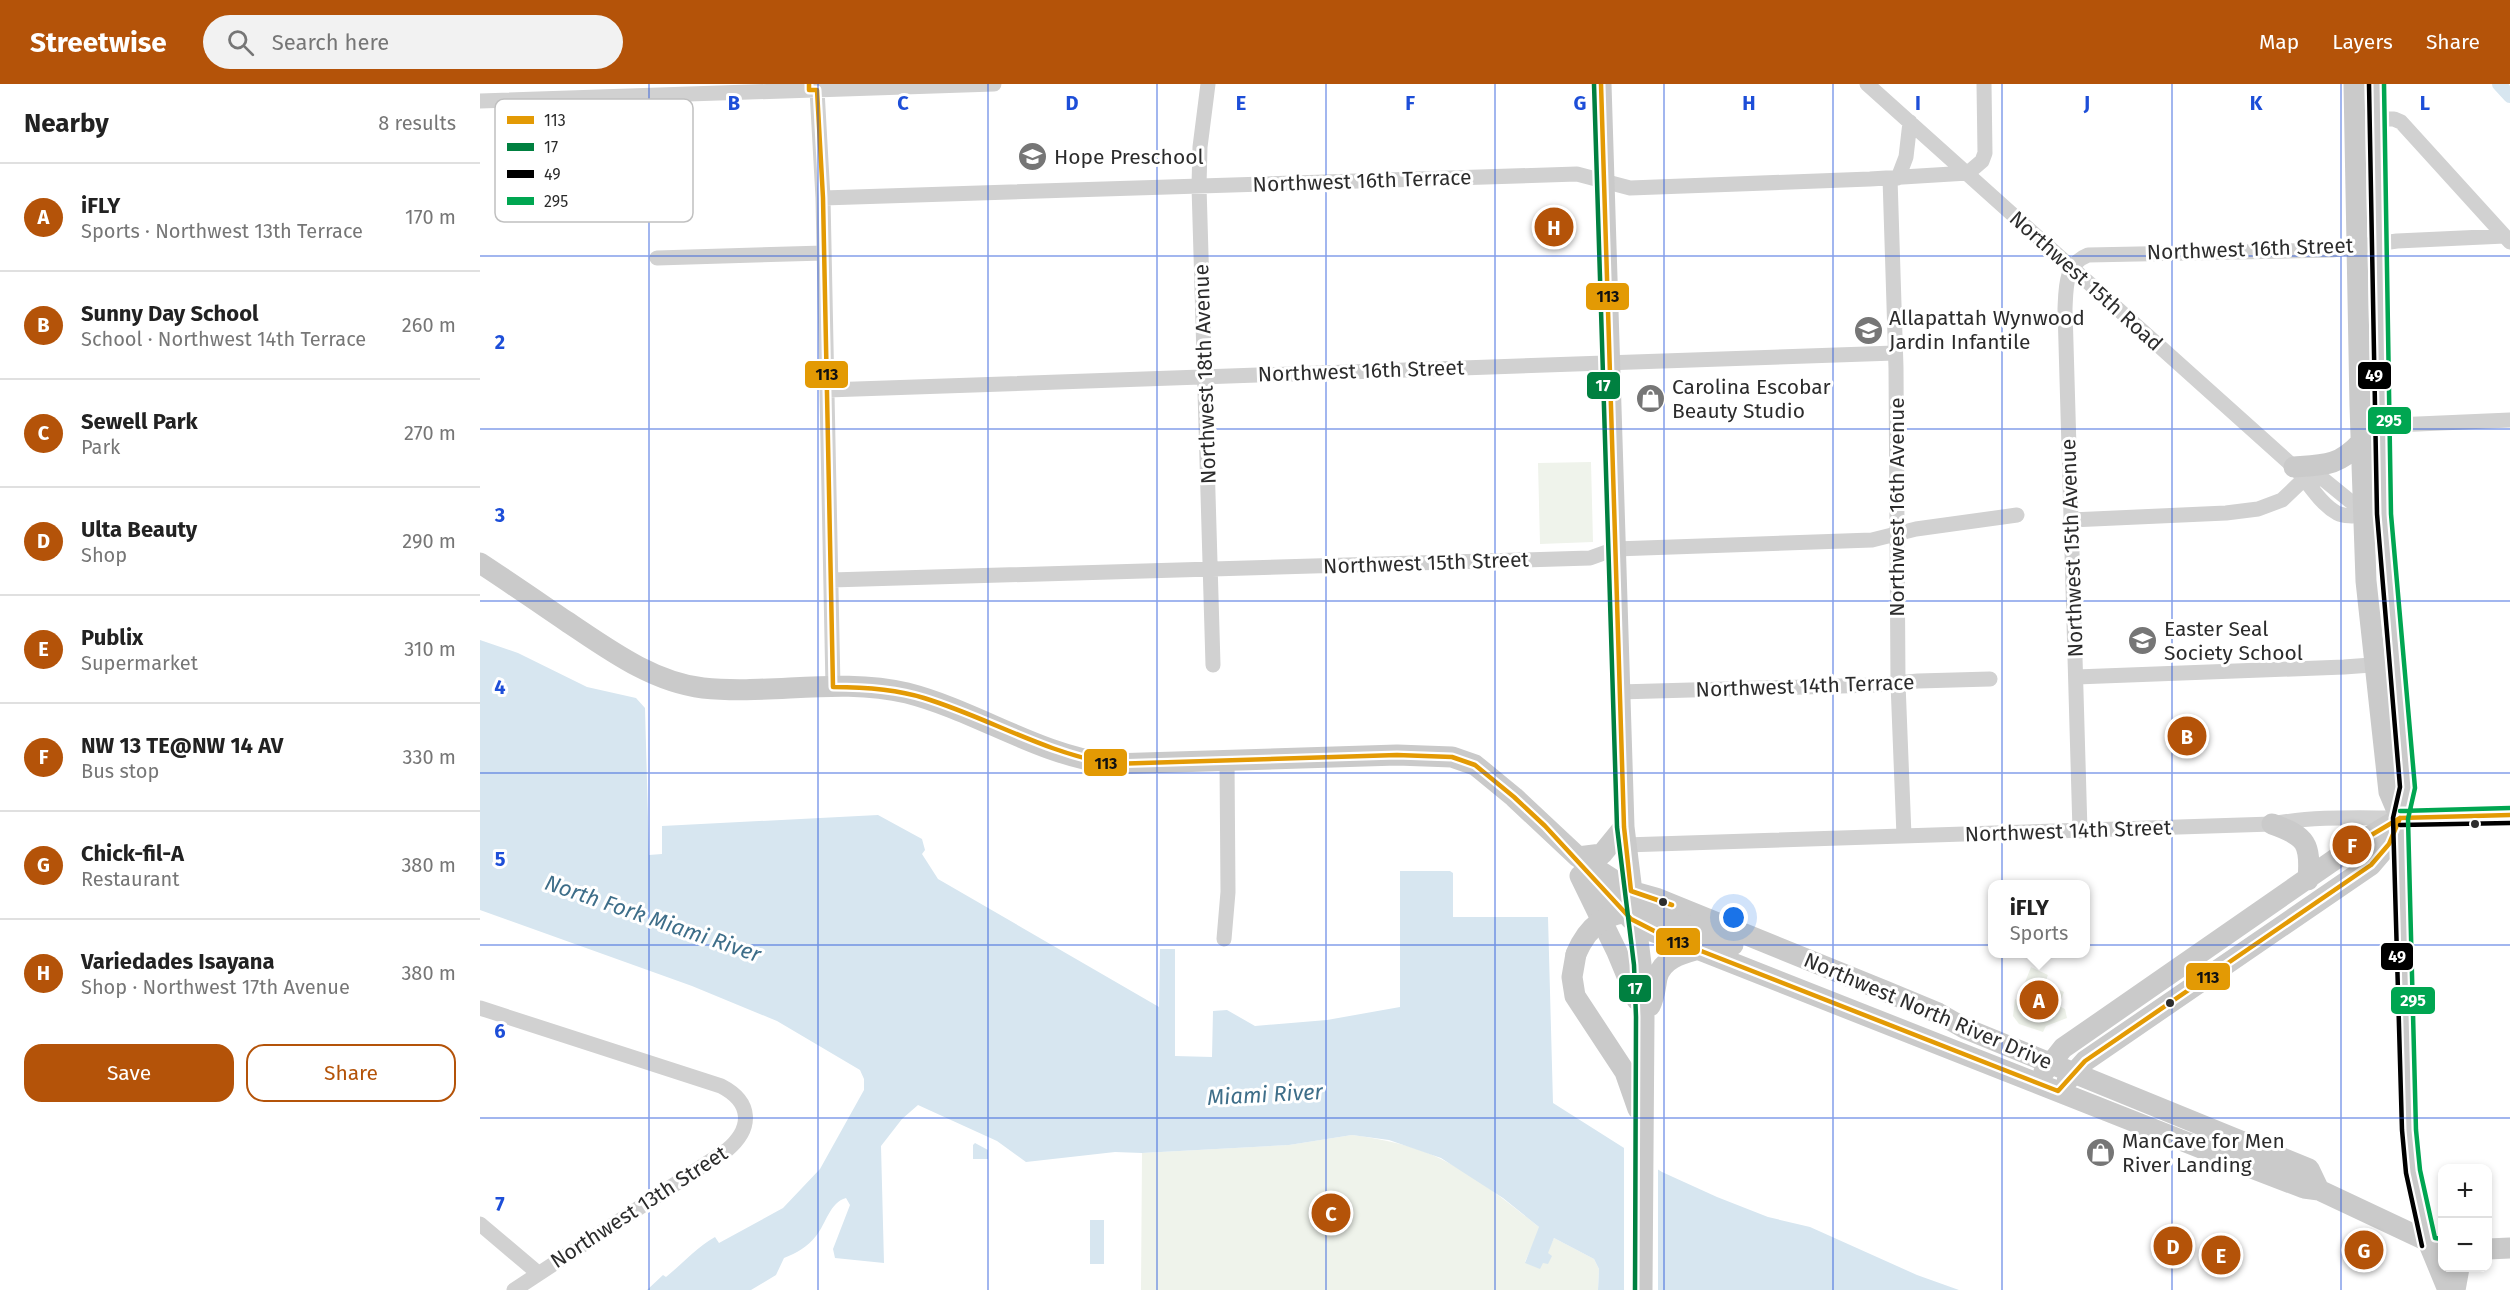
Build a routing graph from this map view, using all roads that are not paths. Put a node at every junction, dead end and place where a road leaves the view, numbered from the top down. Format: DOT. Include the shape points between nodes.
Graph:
graph roads {
  1 [pos="993,84"];
  2 [pos="1208,84"];
  3 [pos="1601,84"];
  4 [pos="1867,84"];
  5 [pos="1984,84"];
  6 [pos="2354,84"];
  7 [pos="2376,84"];
  8 [pos="812,88"];
  9 [pos="531,99"];
  10 [pos="495,100"];
  11 [pos="480,101"];
  12 [pos="2376,119"];
  13 [pos="1910,122"];
  14 [pos="1968,173"];
  15 [pos="1894,178"];
  16 [pos="1604,181"];
  17 [pos="1198,186"];
  18 [pos="823,198"];
  19 [pos="2508,239"];
  20 [pos="2379,243"];
  21 [pos="2356,246"];
  22 [pos="824,253"];
  23 [pos="657,258"];
  24 [pos="2071,267"];
  25 [pos="1895,352"];
  26 [pos="1609,362"];
  27 [pos="1205,376"];
  28 [pos="827,390"];
  29 [pos="2510,420"];
  30 [pos="2382,426"];
  31 [pos="2361,434"];
  32 [pos="2299,473"];
  33 [pos="2373,508"];
  34 [pos="2016,515"];
  35 [pos="2071,520"];
  36 [pos="1896,534"];
  37 [pos="1615,549"];
  38 [pos="480,563"];
  39 [pos="1211,570"];
  40 [pos="831,580"];
  41 [pos="2397,663"];
  42 [pos="2375,664"];
  43 [pos="1213,666"];
  44 [pos="2076,677"];
  45 [pos="1990,679"];
  46 [pos="1898,683"];
  47 [pos="834,687"];
  48 [pos="1619,692"];
  49 [pos="1227,761"];
  50 [pos="2510,814"];
  51 [pos="2400,818"];
  52 [pos="2272,824"];
  53 [pos="2080,831"];
  54 [pos="1625,836"];
  55 [pos="1904,836"];
  56 [pos="1572,852"];
  57 [pos="2308,880"];
  58 [pos="1630,891"];
  59 [pos="1635,923"];
  60 [pos="1224,939"];
  61 [pos="1699,949"];
  62 [pos="480,1008"];
  63 [pos="1644,1017"];
  64 [pos="1964,1028"];
  65 [pos="2051,1063"];
  66 [pos="2074,1074"];
  67 [pos="2037,1082"];
  68 [pos="2058,1091"];
  69 [pos="1642,1128"];
  70 [pos="2319,1190"];
  71 [pos="480,1224"];
  72 [pos="2435,1245"];
  73 [pos="2510,1248"];
  74 [pos="2492,1249"];
  75 [pos="2458,1272"];
  76 [pos="538,1273"];
  77 [pos="514,1290"];
  78 [pos="1642,1290"];
  79 [pos="2448,1290"];
  80 [pos="2456,1290"];
  1 -- 8 [label="street"];
  2 -- 17 [label="street, Northwest 18th Avenue"];
  3 -- 16 [label="main road"];
  4 -- 13 [label="street, Northwest 15th Road"];
  5 -- 14 [label="street" via="1985,153"];
  6 -- 21 [label="main road"];
  7 -- 12 [label="main road"];
  8 -- 9 [label="street"];
  8 -- 18 [label="street"];
  10 -- 11 [label="street"];
  12 -- 19 [label="street" via="2401,122"];
  12 -- 20 [label="main road"];
  13 -- 14 [label="street, Northwest 15th Road"];
  13 -- 15 [label="street" via="1906,157"];
  14 -- 15 [label="street, Northwest 16th Terrace"];
  14 -- 24 [label="street, Northwest 15th Road"];
  15 -- 16 [label="street, Northwest 16th Terrace" via="1630,188"];
  15 -- 25 [label="street, Northwest 16th Avenue"];
  16 -- 17 [label="street, Northwest 16th Terrace" via="1578,174"];
  16 -- 26 [label="main road"];
  17 -- 18 [label="street, Northwest 16th Terrace"];
  17 -- 27 [label="street, Northwest 18th Avenue"];
  18 -- 22 [label="street"];
  19 -- 20 [label="street, Northwest 16th Street"];
  20 -- 21 [label="street, Northwest 16th Street"];
  20 -- 30 [label="main road"];
  21 -- 24 [label="street, Northwest 16th Street" via="2332,250 2088,255"];
  21 -- 31 [label="main road"];
  22 -- 23 [label="street"];
  22 -- 28 [label="street"];
  24 -- 32 [label="street, Northwest 15th Road"];
  24 -- 35 [label="street, Northwest 15th Avenue" via="2065,309"];
  25 -- 26 [label="street, Northwest 16th Street"];
  25 -- 36 [label="street, Northwest 16th Avenue"];
  26 -- 27 [label="street, Northwest 16th Street"];
  26 -- 37 [label="main road"];
  27 -- 28 [label="street, Northwest 16th Street"];
  27 -- 39 [label="street, Northwest 18th Avenue"];
  28 -- 40 [label="street"];
  29 -- 30 [label="street"];
  30 -- 31 [label="street"];
  30 -- 33 [label="main road"];
  31 -- 32 [label="main road" via="2338,461"];
  31 -- 33 [label="main road"];
  32 -- 33 [label="street, Northwest 15th Road" via="2323,479 2344,498"];
  32 -- 35 [label="street" via="2282,500 2258,509"];
  33 -- 41 [label="main road"];
  33 -- 42 [label="main road" via="2367,590"];
  34 -- 36 [label="street, Northwest 15th Street"];
  35 -- 44 [label="street, Northwest 15th Avenue"];
  36 -- 37 [label="street, Northwest 15th Street" via="1872,540"];
  36 -- 46 [label="street, Northwest 16th Avenue"];
  37 -- 39 [label="street, Northwest 15th Street" via="1590,558"];
  37 -- 48 [label="main road"];
  38 -- 47 [label="main road, Northwest North River Drive" via="612,652 674,682 718,689"];
  39 -- 40 [label="street, Northwest 15th Street"];
  39 -- 43 [label="street, Northwest 18th Avenue"];
  40 -- 47 [label="street"];
  41 -- 42 [label="street"];
  41 -- 51 [label="main road" via="2408,788"];
  42 -- 44 [label="street"];
  42 -- 51 [label="main road" via="2389,792"];
  44 -- 53 [label="street, Northwest 15th Avenue"];
  45 -- 46 [label="street, Northwest 14th Terrace"];
  46 -- 48 [label="street, Northwest 14th Terrace"];
  46 -- 55 [label="street, Northwest 16th Avenue"];
  47 -- 49 [label="main road, Northwest North River Drive" via="894,690 924,698 1048,750 1082,760 1127,764"];
  48 -- 54 [label="main road"];
  49 -- 56 [label="main road, Northwest North River Drive" via="1397,755 1464,760 1514,797"];
  49 -- 60 [label="street" via="1228,892"];
  50 -- 51 [label="main road, Northwest 14th Street"];
  51 -- 52 [label="street, Northwest 14th Street"];
  51 -- 57 [label="main road"];
  51 -- 66 [label="main road" via="2389,844 2371,866 2085,1061"];
  51 -- 72 [label="main road" via="2408,1123 2413,1172"];
  52 -- 53 [label="street, Northwest 14th Street"];
  52 -- 57 [label="main road" via="2297,833 2304,843 2309,858"];
  53 -- 55 [label="street, Northwest 14th Street"];
  54 -- 55 [label="street, Northwest 14th Street"];
  54 -- 56 [label="main road" via="1602,854"];
  54 -- 58 [label="main road"];
  56 -- 58 [label="main road, Northwest North River Drive"];
  56 -- 59 [label="main road, Northwest North River Drive" via="1597,885"];
  56 -- 63 [label="main road"];
  57 -- 65 [label="main road" via="2063,1048"];
  58 -- 59 [label="main road"];
  58 -- 64 [label="main road, Northwest North River Drive" via="1885,990"];
  59 -- 61 [label="main road, Northwest North River Drive"];
  59 -- 63 [label="main road"];
  61 -- 63 [label="main road" via="1676,957 1663,967 1656,995"];
  61 -- 67 [label="main road, Northwest North River Drive"];
  62 -- 76 [label="street, Northwest 13th Street" via="721,1086 738,1096 744,1111 742,1135 727,1150"];
  63 -- 69 [label="main road"];
  64 -- 65 [label="main road, Northwest North River Drive"];
  64 -- 69 [label="main road, bridge" via="1902,1011 1650,913 1612,915 1585,936 1576,954 1572,977 1575,996 1625,1072"];
  65 -- 66 [label="main road, Northwest North River Drive"];
  65 -- 67 [label="main road"];
  66 -- 68 [label="main road"];
  66 -- 70 [label="main road, Northwest North River Drive" via="2309,1169"];
  67 -- 68 [label="main road, Northwest North River Drive"];
  68 -- 70 [label="main road, Northwest North River Drive" via="2304,1188"];
  69 -- 78 [label="main road"];
  70 -- 72 [label="main road, Northwest North River Drive"];
  71 -- 76 [label="street"];
  72 -- 79 [label="main road"];
  73 -- 74 [label="main road"];
  75 -- 80 [label="main road"];
  76 -- 77 [label="street, Northwest 13th Street"];
}
